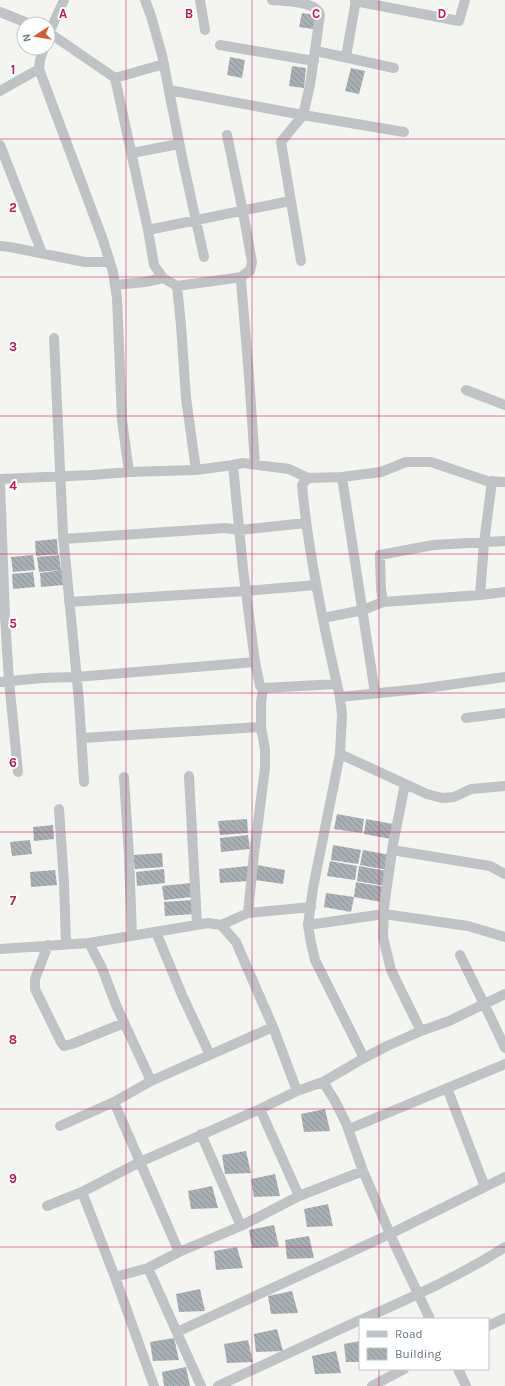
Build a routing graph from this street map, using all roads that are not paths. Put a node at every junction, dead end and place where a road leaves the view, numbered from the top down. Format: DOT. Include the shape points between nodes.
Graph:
graph roads {
  1 [pos="64,0"];
  2 [pos="144,0"];
  3 [pos="200,0"];
  4 [pos="272,0"];
  5 [pos="355,0"];
  6 [pos="465,0"];
  7 [pos="305,2"];
  8 [pos="0,12"];
  9 [pos="56,16"];
  10 [pos="16,18"];
  11 [pos="205,30"];
  12 [pos="56,38"];
  13 [pos="220,44"];
  14 [pos="316,51"];
  15 [pos="41,56"];
  16 [pos="346,57"];
  17 [pos="314,61"];
  18 [pos="164,64"];
  19 [pos="394,68"];
  20 [pos="40,69"];
  21 [pos="115,78"];
  22 [pos="169,90"];
  23 [pos="0,91"];
  24 [pos="303,115"];
  25 [pos="404,132"];
  26 [pos="227,135"];
  27 [pos="179,144"];
  28 [pos="0,146"];
  29 [pos="132,153"];
  30 [pos="290,201"];
  31 [pos="243,212"];
  32 [pos="196,220"];
  33 [pos="148,230"];
  34 [pos="0,246"];
  35 [pos="42,253"];
  36 [pos="204,257"];
  37 [pos="301,261"];
  38 [pos="110,262"];
  39 [pos="242,277"];
  40 [pos="162,278"];
  41 [pos="115,285"];
  42 [pos="177,286"];
  43 [pos="54,338"];
  44 [pos="466,390"];
  45 [pos="505,405"];
  46 [pos="255,464"];
  47 [pos="234,465"];
  48 [pos="196,470"];
  49 [pos="129,472"];
  50 [pos="60,477"];
  51 [pos="342,477"];
  52 [pos="308,478"];
  53 [pos="0,481"];
  54 [pos="492,481"];
  55 [pos="505,482"];
  56 [pos="306,523"];
  57 [pos="240,530"];
  58 [pos="63,538"];
  59 [pos="505,541"];
  60 [pos="484,543"];
  61 [pos="316,585"];
  62 [pos="246,591"];
  63 [pos="505,592"];
  64 [pos="480,595"];
  65 [pos="69,602"];
  66 [pos="383,602"];
  67 [pos="363,610"];
  68 [pos="323,618"];
  69 [pos="255,662"];
  70 [pos="76,677"];
  71 [pos="505,677"];
  72 [pos="5,681"];
  73 [pos="337,684"];
  74 [pos="263,688"];
  75 [pos="375,693"];
  76 [pos="340,697"];
  77 [pos="505,713"];
  78 [pos="466,718"];
  79 [pos="261,726"];
  80 [pos="82,738"];
  81 [pos="340,754"];
  82 [pos="18,772"];
  83 [pos="189,776"];
  84 [pos="124,777"];
  85 [pos="84,782"];
  86 [pos="405,784"];
  87 [pos="505,786"];
  88 [pos="59,809"];
  89 [pos="392,850"];
  90 [pos="505,874"];
  91 [pos="311,907"];
  92 [pos="248,912"];
  93 [pos="384,914"];
  94 [pos="197,925"];
  95 [pos="221,925"];
  96 [pos="308,925"];
  97 [pos="156,932"];
  98 [pos="132,936"];
  99 [pos="505,938"];
  100 [pos="89,943"];
  101 [pos="66,944"];
  102 [pos="48,945"];
  103 [pos="0,949"];
  104 [pos="460,955"];
  105 [pos="505,994"];
  106 [pos="484,1005"];
  107 [pos="124,1023"];
  108 [pos="273,1027"];
  109 [pos="421,1031"];
  110 [pos="505,1048"];
  111 [pos="210,1055"];
  112 [pos="364,1058"];
  113 [pos="505,1064"];
  114 [pos="151,1081"];
  115 [pos="323,1082"];
  116 [pos="447,1088"];
  117 [pos="297,1091"];
  118 [pos="114,1102"];
  119 [pos="260,1109"];
  120 [pos="60,1126"];
  121 [pos="349,1129"];
  122 [pos="201,1134"];
  123 [pos="140,1162"];
  124 [pos="363,1171"];
  125 [pos="505,1177"];
  126 [pos="485,1187"];
  127 [pos="82,1192"];
  128 [pos="299,1196"];
  129 [pos="47,1206"];
  130 [pos="240,1226"];
  131 [pos="390,1234"];
  132 [pos="505,1247"];
  133 [pos="179,1252"];
  134 [pos="148,1268"];
  135 [pos="115,1277"];
  136 [pos="418,1294"];
  137 [pos="365,1318"];
  138 [pos="430,1318"];
  139 [pos="505,1318"];
  140 [pos="359,1320"];
  141 [pos="489,1326"];
  142 [pos="177,1332"];
  143 [pos="402,1370"];
  144 [pos="458,1370"];
  145 [pos="154,1386"];
  146 [pos="201,1386"];
  147 [pos="218,1386"];
  148 [pos="372,1386"];
  149 [pos="466,1386"];
  1 -- 9 [label="street"];
  2 -- 18 [label="street"];
  3 -- 11 [label="street"];
  4 -- 7 [label="street"];
  5 -- 6 [label="street" via="459,21"];
  5 -- 16 [label="street"];
  7 -- 14 [label="street" via="316,8 320,15"];
  8 -- 10 [label="street"];
  12 -- 21 [label="street"];
  13 -- 17 [label="street"];
  14 -- 16 [label="street"];
  14 -- 17 [label="street"];
  15 -- 20 [label="street"];
  16 -- 19 [label="street"];
  17 -- 24 [label="street"];
  18 -- 21 [label="street"];
  18 -- 22 [label="street"];
  20 -- 23 [label="street"];
  20 -- 38 [label="street"];
  21 -- 29 [label="street"];
  22 -- 24 [label="street"];
  22 -- 27 [label="street"];
  24 -- 25 [label="street"];
  24 -- 30 [label="street" via="281,142"];
  26 -- 31 [label="street"];
  27 -- 29 [label="street"];
  27 -- 32 [label="street"];
  28 -- 35 [label="street"];
  29 -- 33 [label="street"];
  30 -- 31 [label="street"];
  30 -- 37 [label="street"];
  31 -- 32 [label="street"];
  31 -- 39 [label="street" via="252,262 250,271"];
  32 -- 33 [label="street"];
  32 -- 36 [label="street"];
  33 -- 40 [label="street" via="154,265"];
  34 -- 35 [label="street"];
  35 -- 38 [label="street" via="84,262"];
  38 -- 41 [label="street"];
  39 -- 42 [label="street"];
  39 -- 46 [label="street"];
  40 -- 41 [label="street"];
  40 -- 42 [label="street"];
  41 -- 49 [label="street" via="122,420"];
  42 -- 48 [label="street" via="186,398"];
  43 -- 50 [label="street"];
  44 -- 45 [label="street"];
  46 -- 47 [label="street"];
  46 -- 52 [label="street" via="289,469"];
  47 -- 48 [label="street"];
  47 -- 57 [label="street"];
  48 -- 49 [label="street"];
  49 -- 50 [label="street"];
  50 -- 53 [label="street"];
  50 -- 58 [label="street"];
  51 -- 52 [label="street"];
  51 -- 54 [label="street" via="381,472 406,462 431,462"];
  51 -- 67 [label="street"];
  52 -- 56 [label="street" via="302,485"];
  53 -- 72 [label="street"];
  54 -- 55 [label="street"];
  54 -- 60 [label="street"];
  56 -- 57 [label="street"];
  56 -- 61 [label="street"];
  57 -- 58 [label="street" via="225,528"];
  57 -- 62 [label="street"];
  58 -- 65 [label="street"];
  59 -- 60 [label="street"];
  60 -- 64 [label="street"];
  60 -- 66 [label="street" via="433,545 380,554"];
  61 -- 62 [label="street"];
  61 -- 68 [label="street"];
  62 -- 65 [label="street"];
  62 -- 69 [label="street"];
  63 -- 64 [label="street"];
  64 -- 66 [label="street"];
  65 -- 70 [label="street"];
  66 -- 67 [label="street"];
  67 -- 68 [label="street"];
  67 -- 75 [label="street"];
  68 -- 73 [label="street"];
  69 -- 70 [label="street"];
  69 -- 74 [label="street" via="260,686"];
  70 -- 72 [label="street"];
  70 -- 80 [label="street"];
  71 -- 75 [label="street"];
  72 -- 82 [label="street"];
  73 -- 74 [label="street"];
  73 -- 76 [label="street"];
  74 -- 79 [label="street"];
  75 -- 76 [label="street"];
  76 -- 81 [label="street"];
  77 -- 78 [label="street"];
  79 -- 80 [label="street"];
  79 -- 92 [label="street" via="265,768"];
  80 -- 85 [label="street"];
  81 -- 86 [label="street"];
  81 -- 91 [label="street"];
  83 -- 94 [label="street"];
  84 -- 98 [label="street"];
  86 -- 87 [label="street" via="442,798 454,797 471,789"];
  86 -- 89 [label="street"];
  88 -- 101 [label="street"];
  89 -- 90 [label="street" via="490,866"];
  89 -- 93 [label="street"];
  91 -- 92 [label="street"];
  91 -- 96 [label="street"];
  92 -- 95 [label="street"];
  93 -- 96 [label="street"];
  93 -- 99 [label="street" via="468,926"];
  93 -- 109 [label="street" via="383,937 391,970"];
  94 -- 95 [label="street"];
  94 -- 97 [label="street"];
  95 -- 108 [label="street" via="236,942"];
  96 -- 112 [label="street" via="315,960"];
  97 -- 98 [label="street"];
  97 -- 111 [label="street"];
  98 -- 100 [label="street"];
  100 -- 101 [label="street"];
  100 -- 107 [label="street"];
  101 -- 102 [label="street"];
  102 -- 103 [label="street"];
  102 -- 107 [label="street" via="34,984 60,1042 64,1046 72,1044"];
  104 -- 106 [label="street"];
  105 -- 106 [label="street"];
  106 -- 109 [label="street"];
  106 -- 110 [label="street"];
  107 -- 114 [label="street"];
  108 -- 111 [label="street"];
  108 -- 117 [label="street"];
  109 -- 112 [label="street"];
  111 -- 114 [label="street"];
  112 -- 115 [label="street"];
  113 -- 116 [label="street"];
  114 -- 118 [label="street"];
  115 -- 117 [label="street"];
  115 -- 121 [label="street" via="336,1101"];
  116 -- 121 [label="street"];
  116 -- 126 [label="street"];
  117 -- 119 [label="street"];
  118 -- 120 [label="street"];
  118 -- 123 [label="street"];
  119 -- 122 [label="street"];
  119 -- 128 [label="street"];
  121 -- 124 [label="street"];
  122 -- 123 [label="street"];
  122 -- 130 [label="street"];
  123 -- 127 [label="street"];
  123 -- 133 [label="street"];
  124 -- 128 [label="street"];
  124 -- 131 [label="street"];
  125 -- 126 [label="street"];
  126 -- 131 [label="street"];
  127 -- 129 [label="street"];
  127 -- 135 [label="street"];
  128 -- 130 [label="street"];
  130 -- 133 [label="street"];
  131 -- 136 [label="street"];
  131 -- 142 [label="street"];
  132 -- 136 [label="street"];
  133 -- 134 [label="street"];
  134 -- 135 [label="street"];
  134 -- 142 [label="street"];
  135 -- 145 [label="street"];
  136 -- 137 [label="street"];
  136 -- 138 [label="street"];
  139 -- 141 [label="street"];
  140 -- 147 [label="street"];
  142 -- 146 [label="street"];
  143 -- 148 [label="street"];
  144 -- 149 [label="street"];
}
